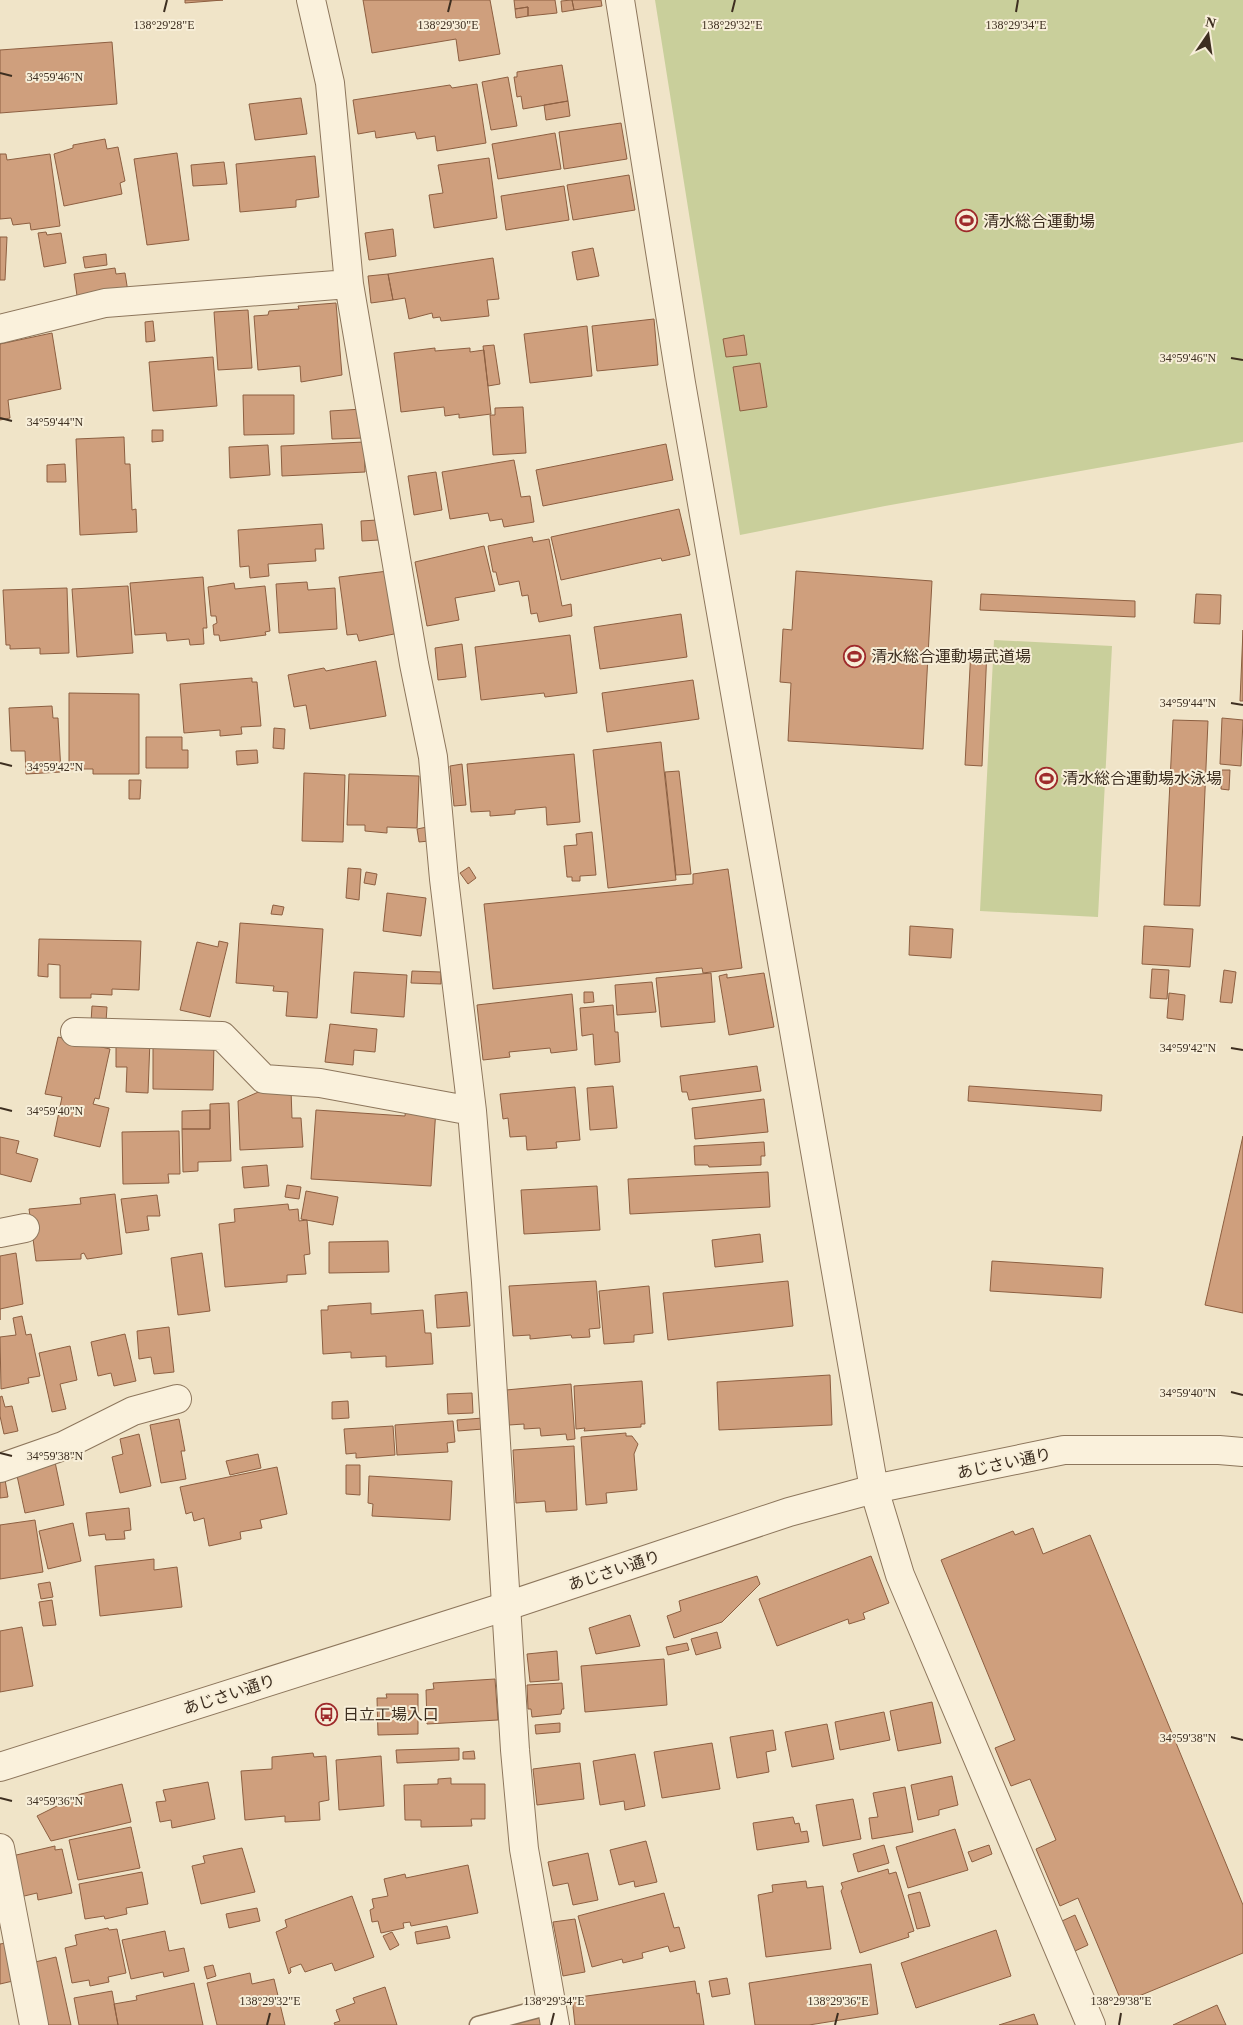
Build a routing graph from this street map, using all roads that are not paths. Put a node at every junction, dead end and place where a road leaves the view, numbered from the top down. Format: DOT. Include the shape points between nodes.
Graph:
graph roads {
  1 [pos="311,0"];
  2 [pos="620,0"];
  3 [pos="349,284"];
  4 [pos="0,329"];
  5 [pos="75,1032"];
  6 [pos="472,1111"];
  7 [pos="178,1399"];
  8 [pos="1243,1452"];
  9 [pos="0,1468"];
  10 [pos="874,1489"];
  11 [pos="507,1606"];
  12 [pos="0,1767"];
  13 [pos="0,1848"];
  14 [pos="552,2016"];
  15 [pos="34,2025"];
  16 [pos="478,2025"];
  17 [pos="1091,2025"];
  1 -- 3 [label="street" via="330,83"];
  2 -- 10 [label="street" via="681,383"];
  3 -- 4 [label="street" via="105,303"];
  3 -- 6 [label="street" via="433,757"];
  5 -- 6 [label="street" via="222,1036 264,1079 320,1083"];
  6 -- 11 [label="street"];
  7 -- 9 [label="street" via="133,1411 63,1446"];
  8 -- 10 [label="street, あじさい通り" via="1064,1450"];
  10 -- 11 [label="street, あじさい通り" via="789,1512"];
  10 -- 17 [label="street" via="900,1575"];
  11 -- 12 [label="street, あじさい通り"];
  11 -- 14 [label="street" via="524,1849"];
  13 -- 15 [label="street"];
  14 -- 16 [label="lane"];
}
